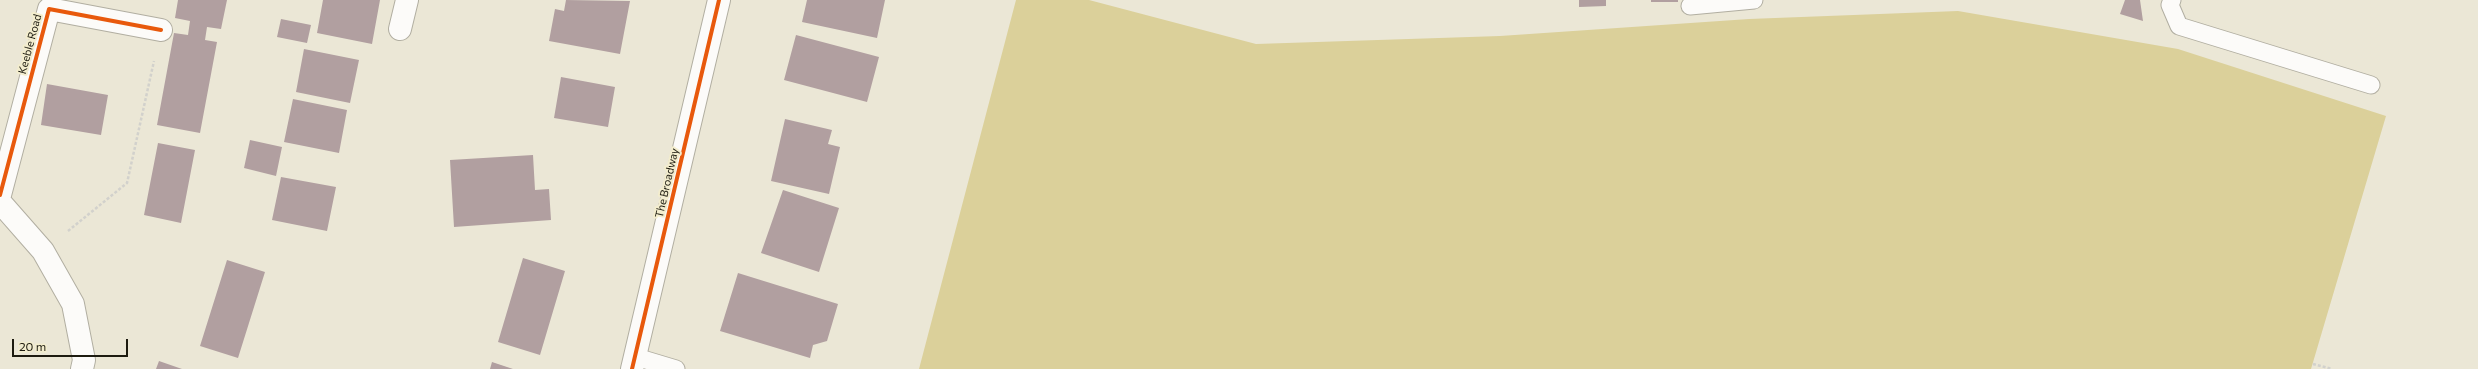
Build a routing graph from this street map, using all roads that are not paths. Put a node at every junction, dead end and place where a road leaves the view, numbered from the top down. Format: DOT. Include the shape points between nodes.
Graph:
graph roads {
  1 [pos="407,0"];
  2 [pos="719,0"];
  3 [pos="1754,0"];
  4 [pos="2172,0"];
  5 [pos="1690,6"];
  6 [pos="400,29"];
  7 [pos="161,30"];
  8 [pos="2371,85"];
  9 [pos="0,194"];
  10 [pos="0,202"];
  11 [pos="634,363"];
  12 [pos="82,369"];
  13 [pos="676,369"];
  1 -- 6 [label="street"];
  2 -- 11 [label="street, The Broadway"];
  3 -- 5 [label="lane"];
  4 -- 8 [label="lane" via="2170,5 2179,26"];
  7 -- 9 [label="street, Keeble Road" via="49,9"];
  10 -- 12 [label="street" via="43,251 73,304 84,360"];
  11 -- 13 [label="lane"];
}
